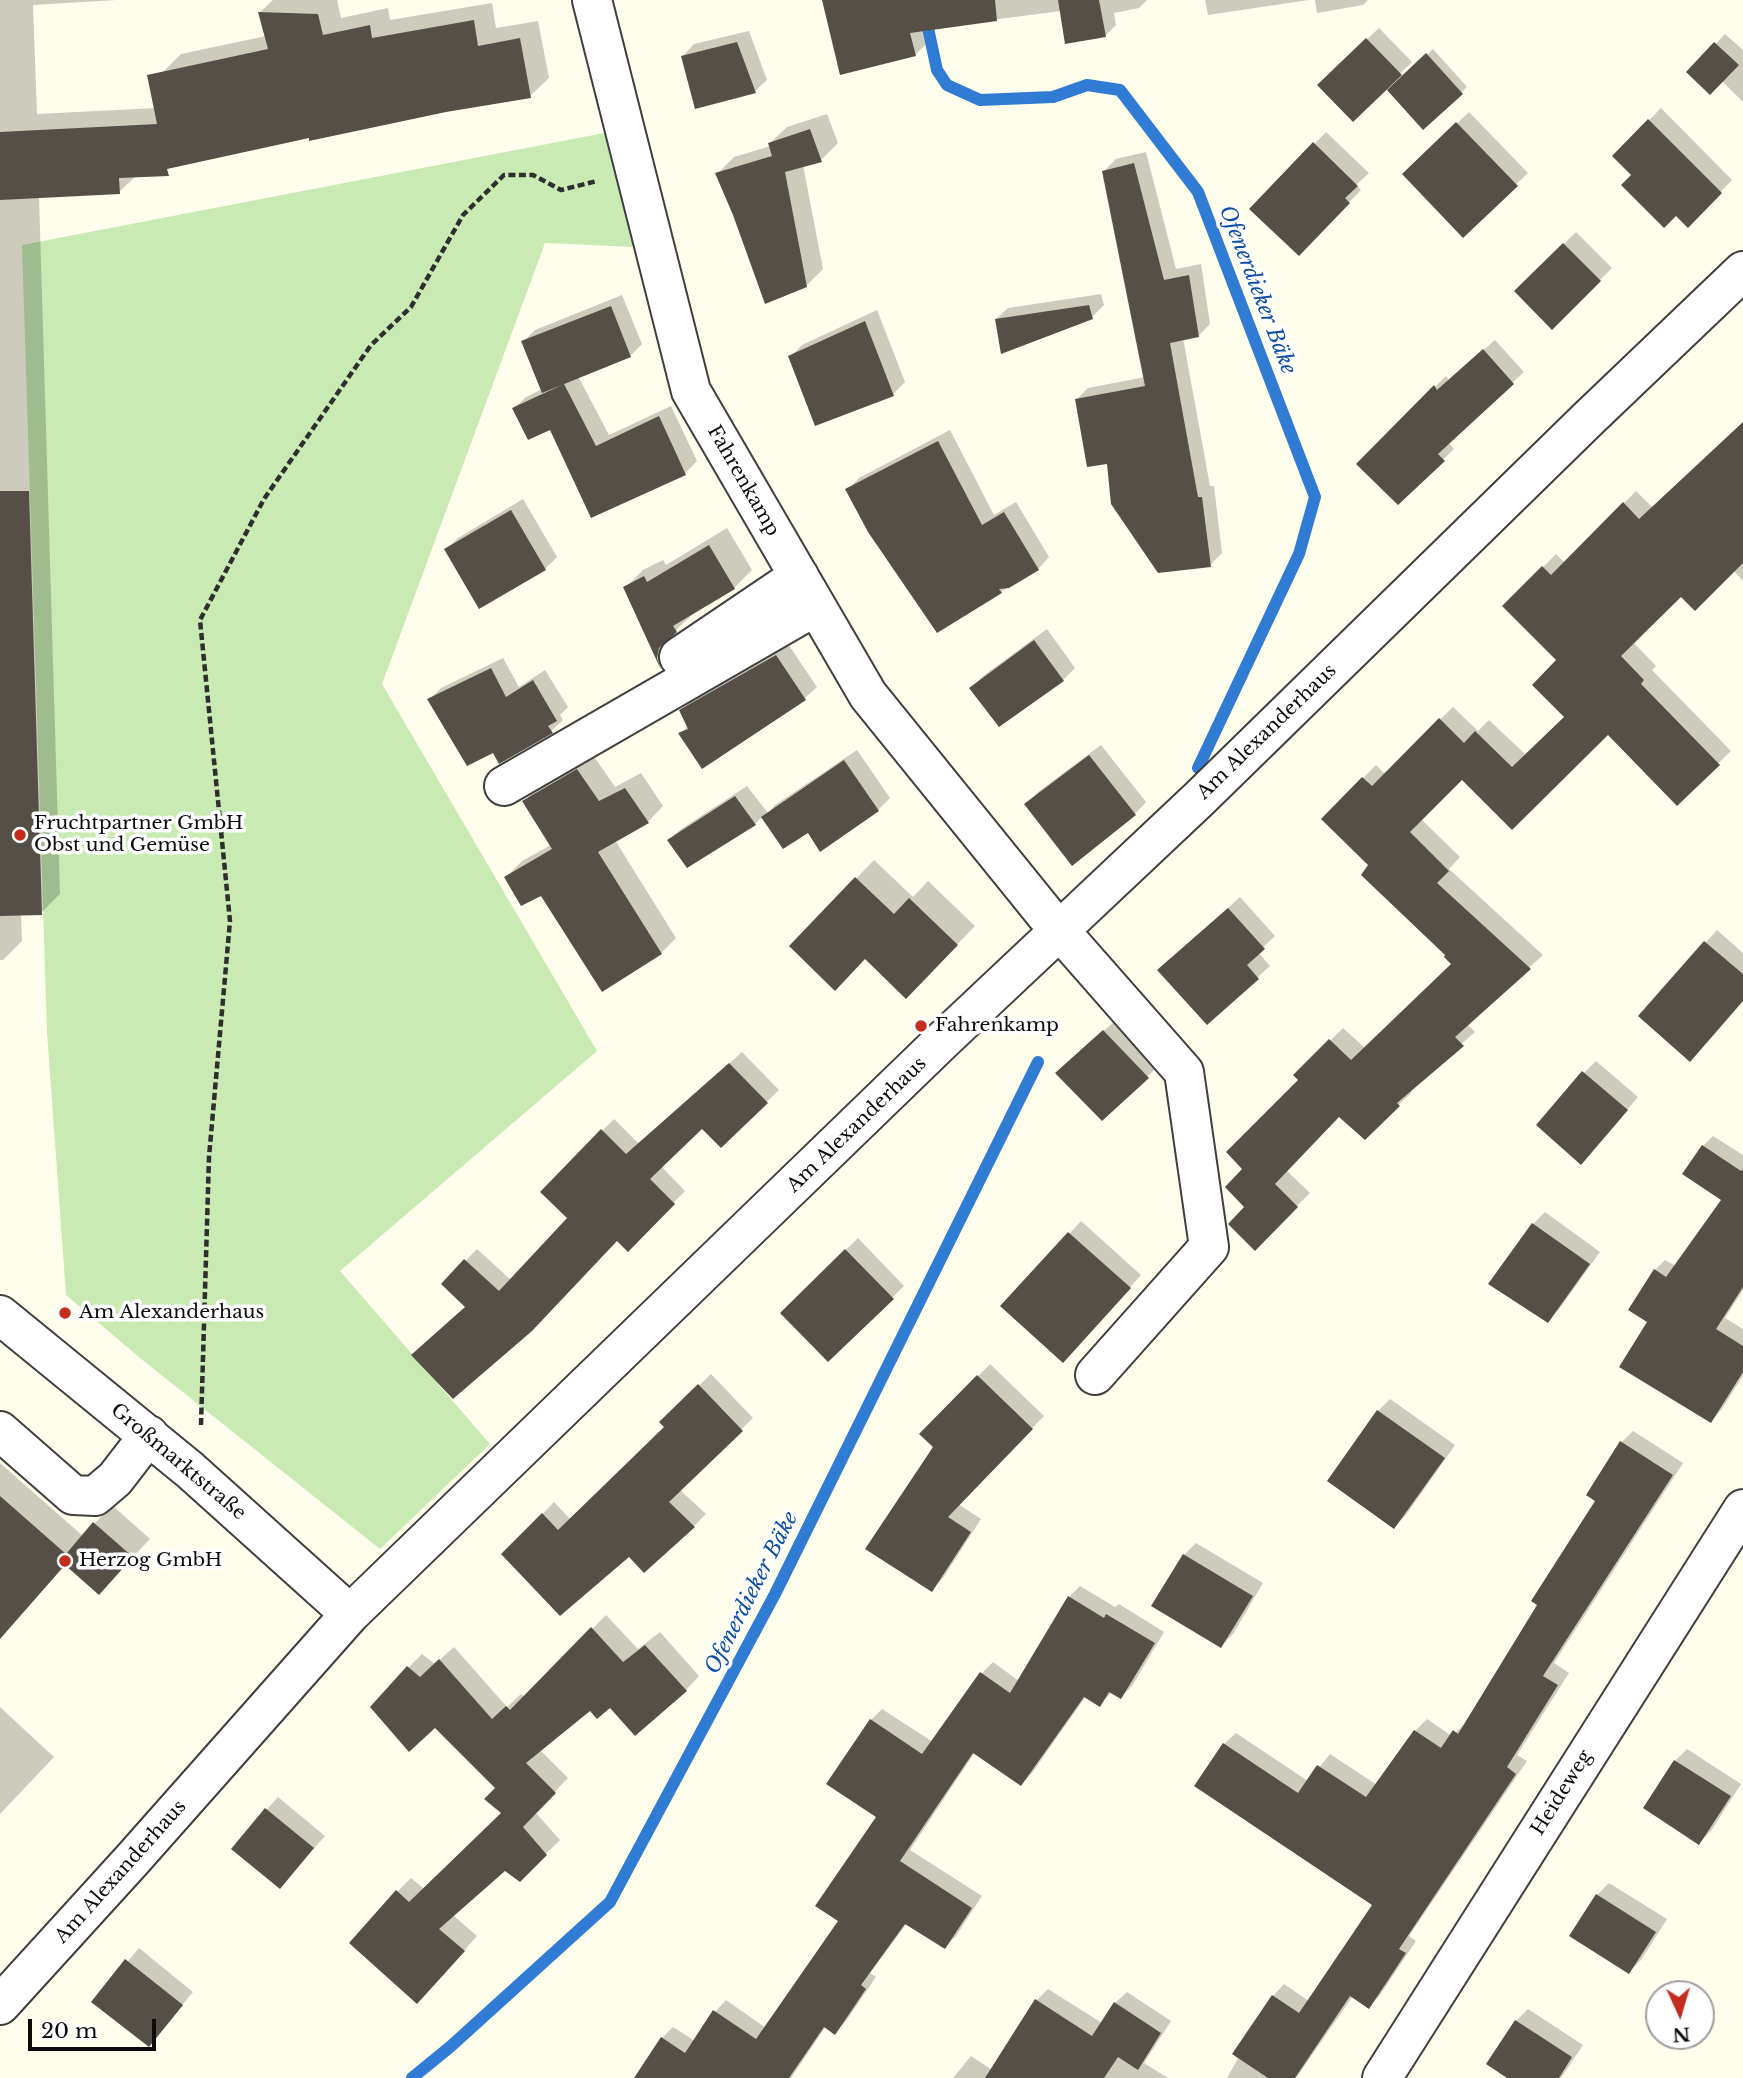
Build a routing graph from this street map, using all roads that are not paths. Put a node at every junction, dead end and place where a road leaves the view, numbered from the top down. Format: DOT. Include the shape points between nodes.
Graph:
graph roads {
  1 [pos="593,0"];
  2 [pos="1743,271"];
  3 [pos="808,591"];
  4 [pos="531,744"];
  5 [pos="503,786"];
  6 [pos="1058,930"];
  7 [pos="0,1315"];
  8 [pos="1094,1375"];
  9 [pos="0,1431"];
  10 [pos="149,1436"];
  11 [pos="1743,1509"];
  12 [pos="350,1614"];
  13 [pos="0,2005"];
  14 [pos="1382,2078"];
  1 -- 3 [label="street, Fahrenkamp" via="691,391"];
  2 -- 6 [label="street, Am Alexanderhaus"];
  3 -- 4 [label="street"];
  3 -- 5 [label="street"];
  3 -- 6 [label="street, Fahrenkamp" via="868,695"];
  6 -- 8 [label="street, Fahrenkamp" via="1184,1072 1209,1247"];
  6 -- 12 [label="street, Am Alexanderhaus"];
  7 -- 10 [label="street, Großmarktstraße"];
  9 -- 10 [label="street" via="74,1496 95,1496 116,1479"];
  10 -- 12 [label="street, Großmarktstraße"];
  11 -- 14 [label="street, Heideweg"];
  12 -- 13 [label="street, Am Alexanderhaus"];
}
